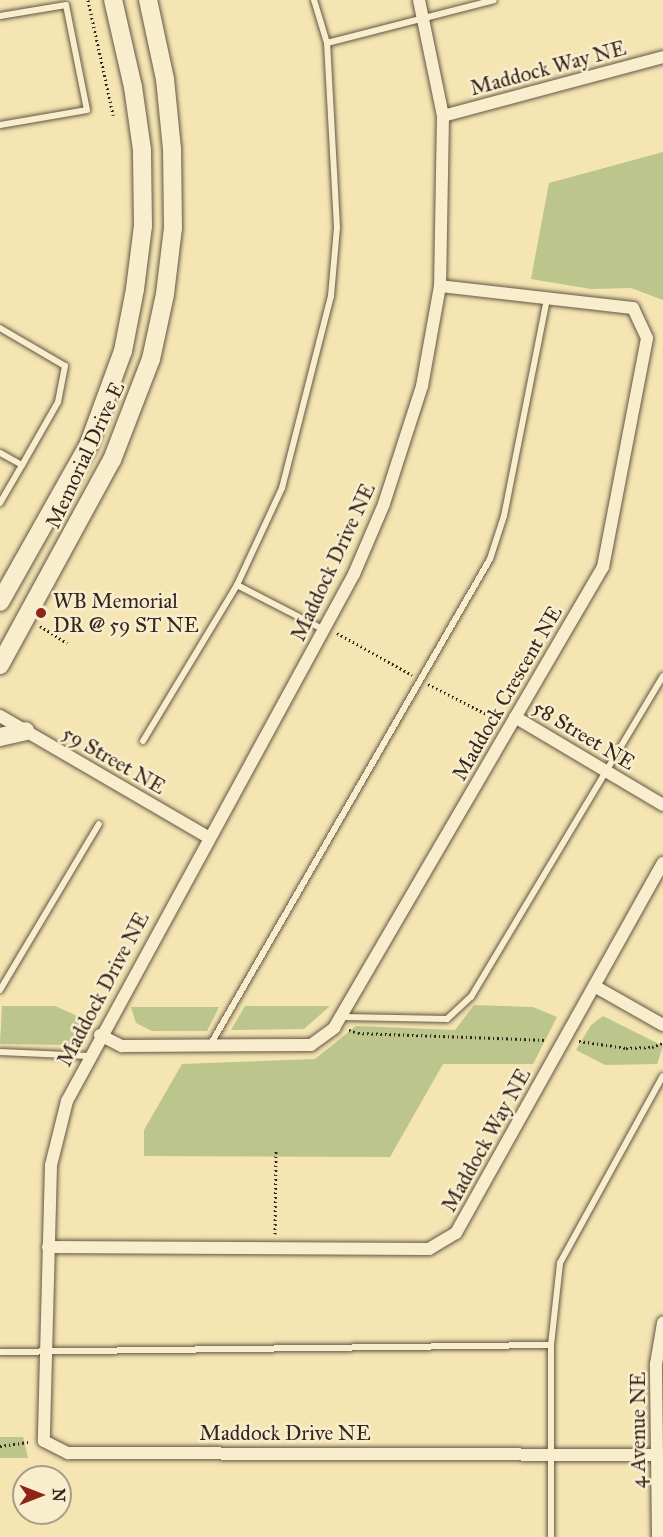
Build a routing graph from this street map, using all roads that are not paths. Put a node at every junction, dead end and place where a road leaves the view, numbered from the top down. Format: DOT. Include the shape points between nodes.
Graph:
graph roads {
  1 [pos="113,0"];
  2 [pos="148,0"];
  3 [pos="314,0"];
  4 [pos="419,0"];
  5 [pos="494,0"];
  6 [pos="0,16"];
  7 [pos="423,19"];
  8 [pos="327,43"];
  9 [pos="663,57"];
  10 [pos="443,116"];
  11 [pos="0,126"];
  12 [pos="440,286"];
  13 [pos="547,298"];
  14 [pos="0,328"];
  15 [pos="0,453"];
  16 [pos="22,465"];
  17 [pos="0,503"];
  18 [pos="237,585"];
  19 [pos="0,602"];
  20 [pos="325,630"];
  21 [pos="0,665"];
  22 [pos="663,676"];
  23 [pos="0,716"];
  24 [pos="515,717"];
  25 [pos="25,731"];
  26 [pos="0,737"];
  27 [pos="143,741"];
  28 [pos="607,772"];
  29 [pos="663,805"];
  30 [pos="99,824"];
  31 [pos="208,837"];
  32 [pos="663,863"];
  33 [pos="596,987"];
  34 [pos="0,990"];
  35 [pos="344,1017"];
  36 [pos="663,1025"];
  37 [pos="100,1035"];
  38 [pos="209,1047"];
  39 [pos="0,1052"];
  40 [pos="89,1056"];
  41 [pos="663,1076"];
  42 [pos="48,1246"];
  43 [pos="663,1323"];
  44 [pos="551,1346"];
  45 [pos="0,1352"];
  46 [pos="45,1352"];
  47 [pos="550,1452"];
  48 [pos="658,1455"];
  49 [pos="661,1512"];
  50 [pos="551,1537"];
  51 [pos="658,1537"];
  1 -- 19 [label="main road, Memorial Drive E" via="142,150 143,225 135,289 123,351 88,446"];
  2 -- 21 [label="main road, Memorial Drive E" via="165,79 172,149 173,228 165,294 151,359 131,418 45,588"];
  3 -- 8 [label="lane"];
  4 -- 7 [label="street, Maddock Drive NE"];
  5 -- 7 [label="lane"];
  6 -- 11 [label="lane" via="66,5 87,110"];
  7 -- 8 [label="lane"];
  7 -- 10 [label="street, Maddock Drive NE"];
  8 -- 18 [label="lane" via="337,227 331,296 282,488"];
  9 -- 10 [label="street, Maddock Way NE"];
  10 -- 12 [label="street, Maddock Drive NE"];
  12 -- 13 [label="street, Maddock Crescent NE"];
  12 -- 20 [label="street, Maddock Drive NE" via="422,386 406,442 384,504"];
  13 -- 24 [label="street, Maddock Crescent NE" via="633,308 647,338 603,567"];
  13 -- 38 [label="lane" via="504,516 490,559"];
  14 -- 16 [label="lane" via="66,366 58,402"];
  15 -- 16 [label="lane"];
  16 -- 17 [label="lane"];
  18 -- 20 [label="lane"];
  18 -- 27 [label="lane"];
  20 -- 31 [label="street, Maddock Drive NE"];
  22 -- 28 [label="lane"];
  23 -- 25 [label="street, 59 Street NE"];
  24 -- 28 [label="street, 58 Street NE"];
  24 -- 35 [label="street, Maddock Crescent NE"];
  25 -- 26 [label="main road"];
  25 -- 31 [label="street, 59 Street NE"];
  28 -- 29 [label="street, 58 Street NE"];
  28 -- 35 [label="lane" via="471,997 447,1019"];
  30 -- 34 [label="lane"];
  31 -- 37 [label="street, Maddock Drive NE"];
  32 -- 33 [label="street, Maddock Way NE"];
  33 -- 36 [label="street"];
  33 -- 42 [label="street, Maddock Way NE" via="456,1233 429,1249"];
  35 -- 38 [label="street, Maddock Crescent NE" via="311,1045"];
  37 -- 38 [label="street, Maddock Crescent NE" via="122,1046"];
  37 -- 40 [label="street, Maddock Drive NE"];
  39 -- 40 [label="lane"];
  40 -- 42 [label="street, Maddock Drive NE" via="67,1101 51,1166"];
  41 -- 44 [label="lane" via="560,1263"];
  42 -- 46 [label="street, Maddock Drive NE"];
  43 -- 48 [label="street, 4 Avenue NE" via="656,1364"];
  44 -- 46 [label="lane"];
  44 -- 47 [label="lane"];
  45 -- 46 [label="lane"];
  46 -- 47 [label="street, Maddock Drive NE" via="44,1441 68,1454"];
  47 -- 48 [label="street, Maddock Drive NE"];
  47 -- 50 [label="lane"];
  48 -- 49 [label="street, 4 Avenue NE"];
  49 -- 51 [label="street, 4 Avenue NE"];
}
